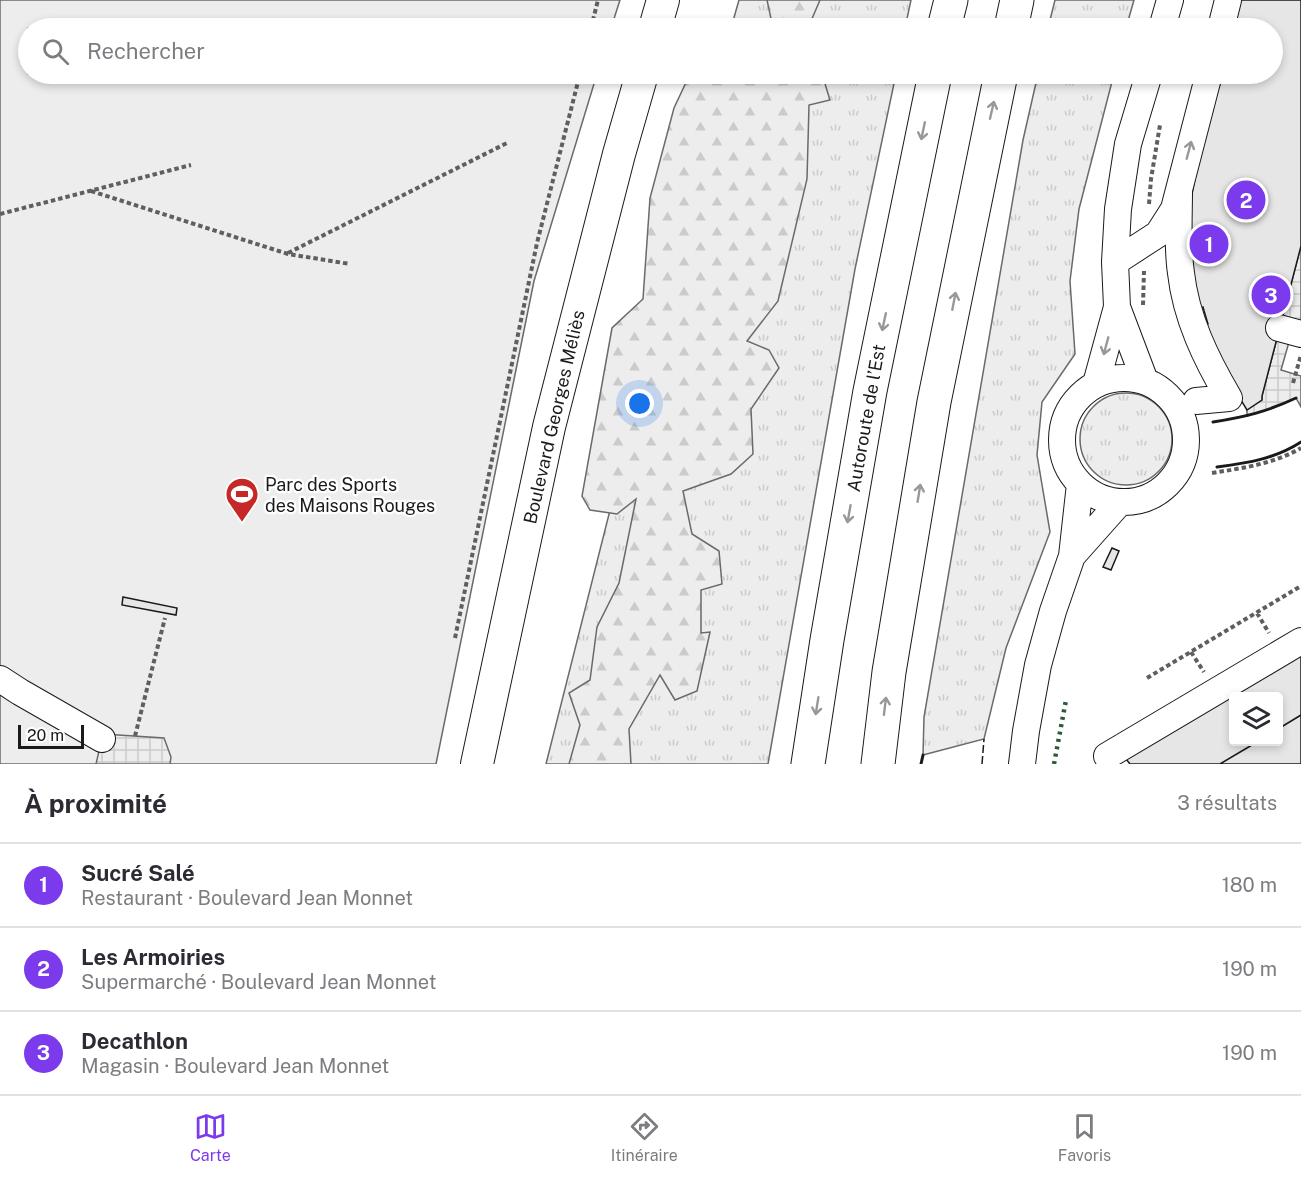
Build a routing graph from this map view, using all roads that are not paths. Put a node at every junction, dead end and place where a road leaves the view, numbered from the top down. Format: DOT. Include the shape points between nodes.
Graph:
graph roads {
  1 [pos="663,0"];
  2 [pos="951,0"];
  3 [pos="1017,0"];
  4 [pos="1170,0"];
  5 [pos="1228,0"];
  6 [pos="658,18"];
  7 [pos="946,18"];
  8 [pos="1013,18"];
  9 [pos="1165,18"];
  10 [pos="1224,18"];
  11 [pos="639,84"];
  12 [pos="933,84"];
  13 [pos="998,84"];
  14 [pos="1146,84"];
  15 [pos="1206,84"];
  16 [pos="1179,190"];
  17 [pos="1115,262"];
  18 [pos="1117,307"];
  19 [pos="1145,381"];
  20 [pos="1096,384"];
  21 [pos="1196,401"];
  22 [pos="1080,484"];
  23 [pos="1120,502"];
  24 [pos="1072,556"];
  25 [pos="1301,640"];
  26 [pos="0,679"];
  27 [pos="102,740"];
  28 [pos="1107,756"];
  29 [pos="477,764"];
  30 [pos="808,764"];
  31 [pos="878,764"];
  32 [pos="1023,764"];
  1 -- 6 [label="main road"];
  2 -- 7 [label="highway"];
  3 -- 8 [label="highway"];
  4 -- 9 [label="street"];
  5 -- 10 [label="street"];
  11 -- 29 [label="main road, Boulevard Georges Méliès" via="549,427"];
  12 -- 30 [label="highway, Autoroute de l’Est, one-way" via="870,391"];
  31 -- 13 [label="highway, one-way" via="889,672 934,402"];
  14 -- 17 [label="street" via="1128,144"];
  16 -- 15 [label="street, one-way"];
  16 -- 17 [label="street" via="1174,209 1158,234"];
  16 -- 21 [label="street" via="1180,272 1186,304 1209,363 1229,398"];
  17 -- 18 [label="street"];
  18 -- 19 [label="street"];
  18 -- 20 [label="street, one-way"];
  19 -- 20 [label="street" via="1112,379"];
  19 -- 23 [label="street" via="1164,392 1178,408 1185,428 1183,461 1158,492 1140,500"];
  20 -- 22 [label="street" via="1069,411 1063,430 1065,459"];
  22 -- 23 [label="street" via="1091,493"];
  22 -- 24 [label="street"];
  23 -- 24 [label="street"];
  24 -- 32 [label="street" via="1038,665"];
  25 -- 28 [label="street"];
  26 -- 27 [label="street"];
}
